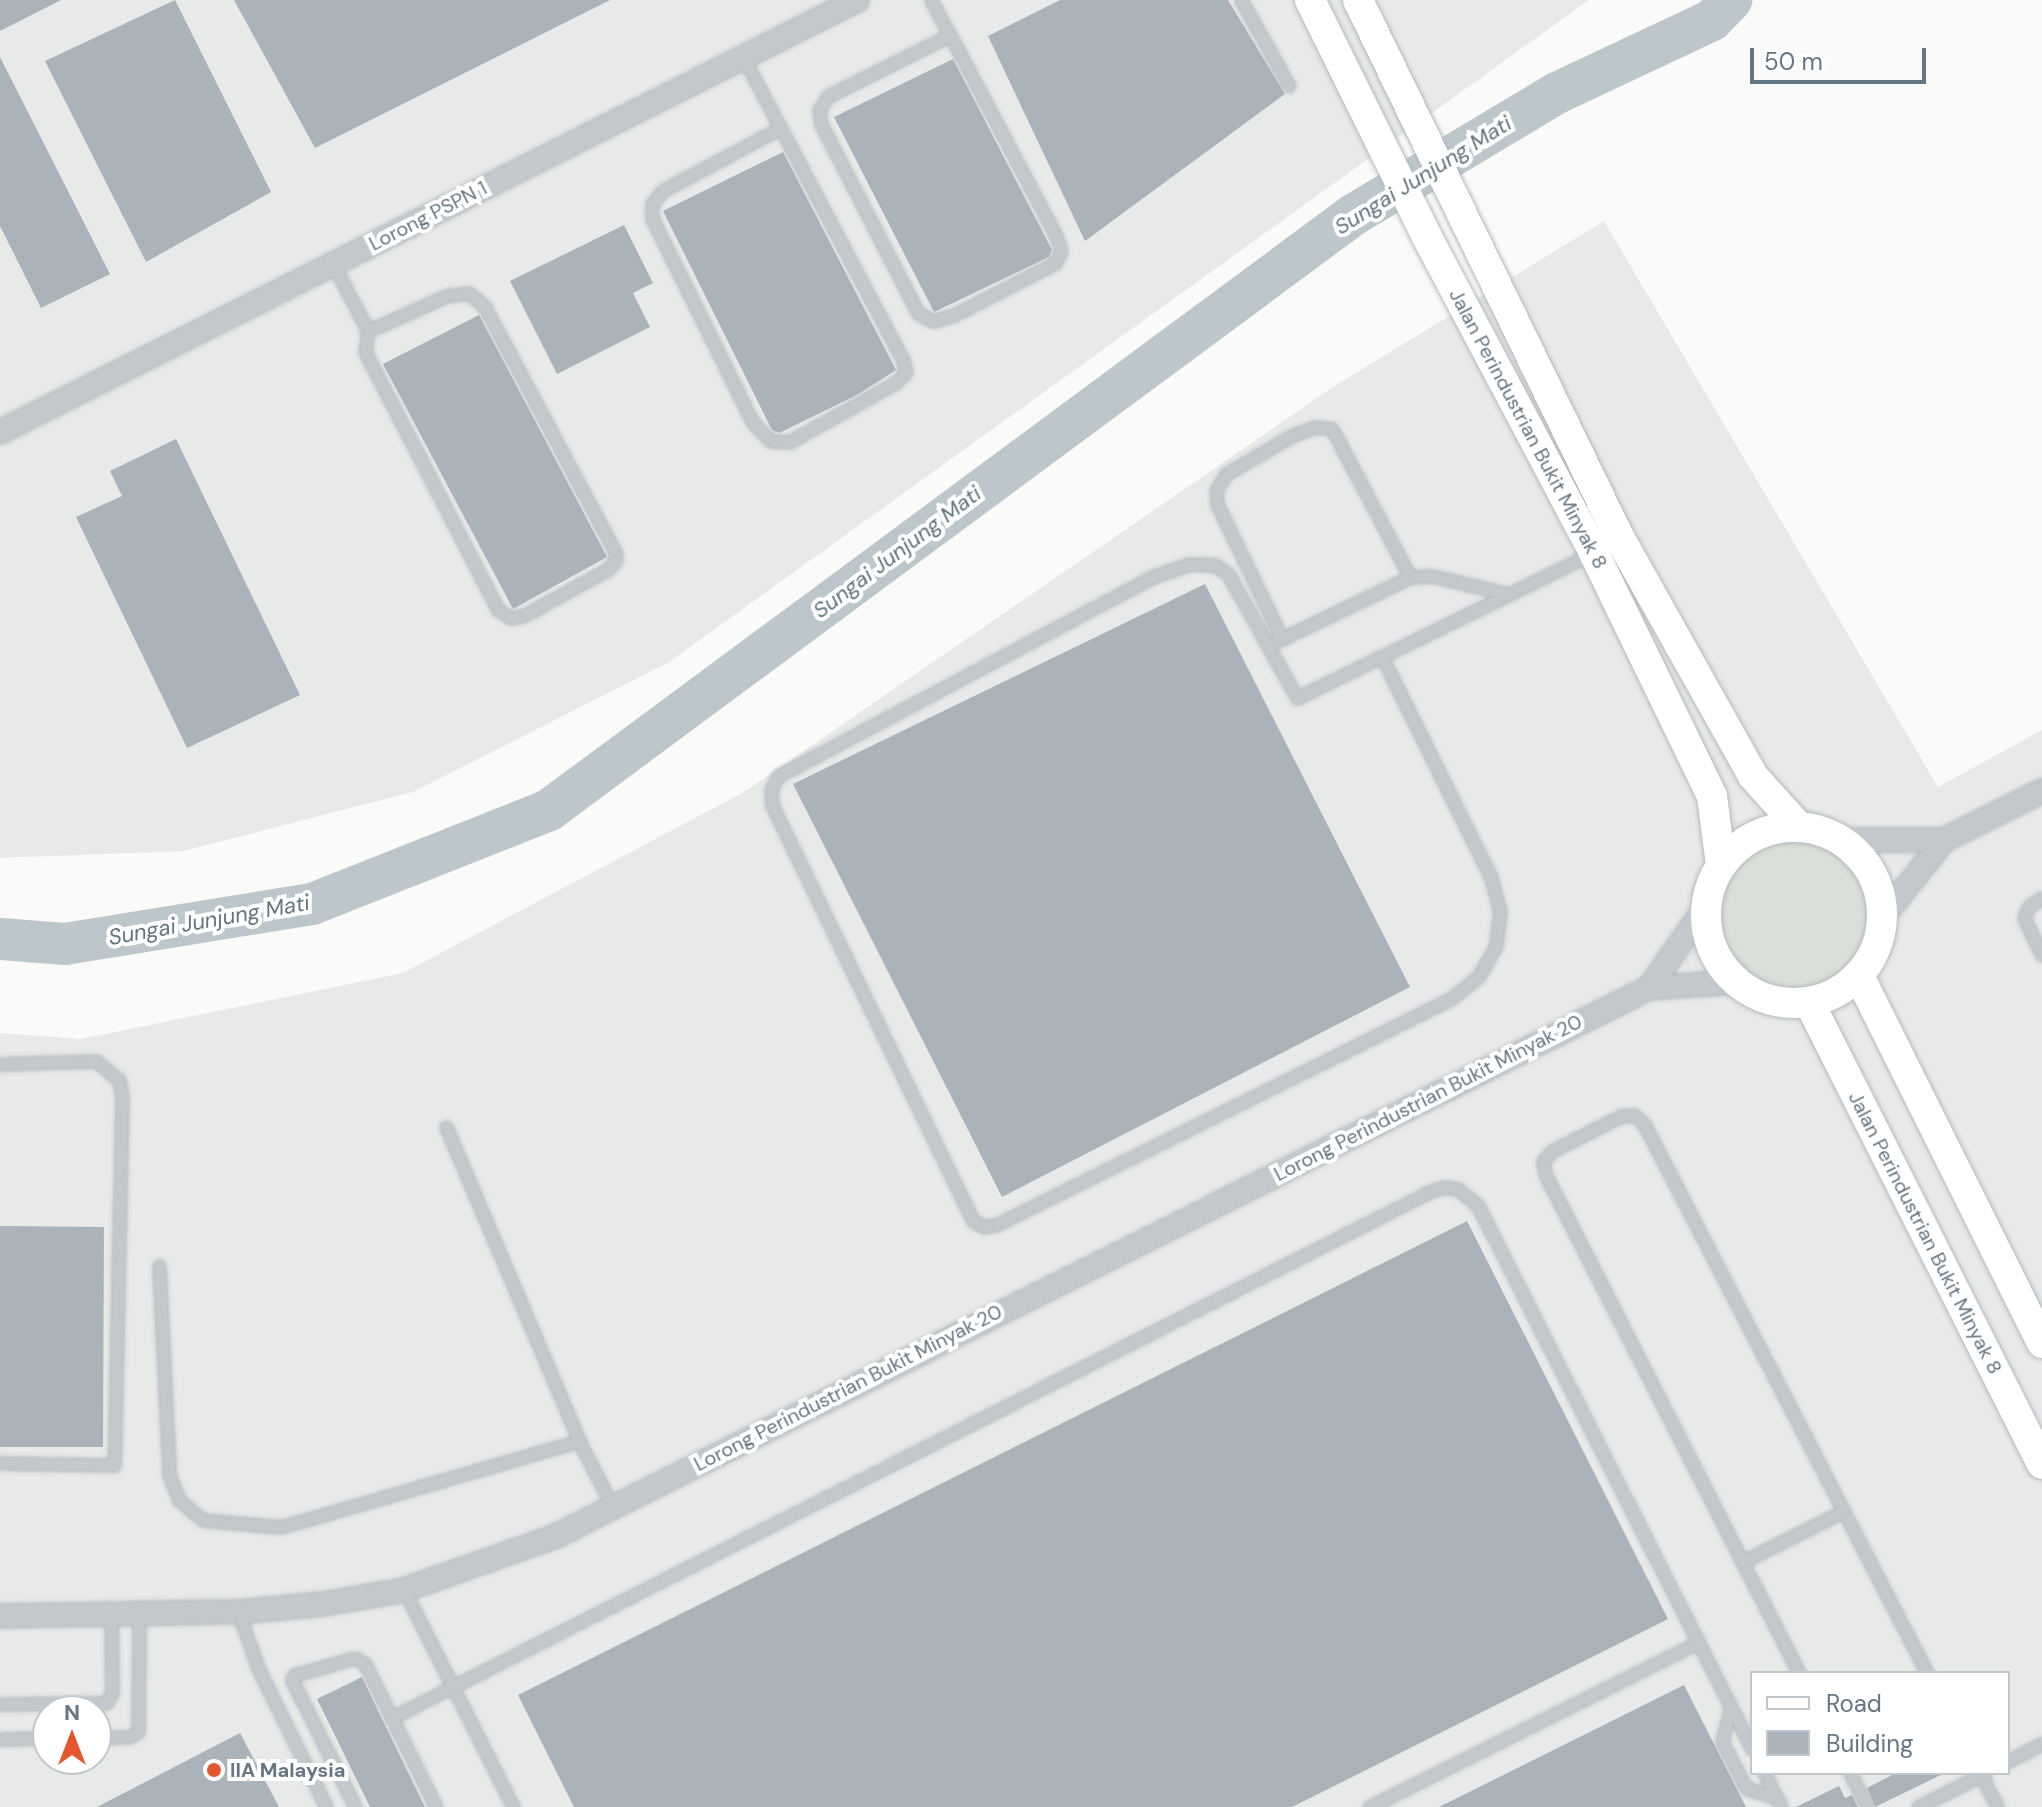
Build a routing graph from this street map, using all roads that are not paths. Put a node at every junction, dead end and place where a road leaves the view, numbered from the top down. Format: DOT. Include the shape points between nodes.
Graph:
graph roads {
  1 [pos="857,0"];
  2 [pos="931,0"];
  3 [pos="1241,0"];
  4 [pos="1310,0"];
  5 [pos="1358,0"];
  6 [pos="950,35"];
  7 [pos="743,57"];
  8 [pos="1289,86"];
  9 [pos="780,128"];
  10 [pos="333,264"];
  11 [pos="368,331"];
  12 [pos="0,432"];
  13 [pos="1619,537"];
  14 [pos="1594,553"];
  15 [pos="1410,577"];
  16 [pos="1256,588"];
  17 [pos="1509,594"];
  18 [pos="1240,595"];
  19 [pos="1282,639"];
  20 [pos="1268,646"];
  21 [pos="1382,657"];
  22 [pos="2042,791"];
  23 [pos="1799,827"];
  24 [pos="1842,840"];
  25 [pos="1944,840"];
  26 [pos="1721,865"];
  27 [pos="2042,898"];
  28 [pos="1705,908"];
  29 [pos="1883,917"];
  30 [pos="2042,955"];
  31 [pos="1859,976"];
  32 [pos="1736,982"];
  33 [pos="1649,988"];
  34 [pos="1809,1002"];
  35 [pos="0,1064"];
  36 [pos="446,1127"];
  37 [pos="159,1266"];
  38 [pos="2042,1343"];
  39 [pos="579,1441"];
  40 [pos="0,1463"];
  41 [pos="2042,1464"];
  42 [pos="612,1506"];
  43 [pos="1842,1512"];
  44 [pos="1742,1562"];
  45 [pos="404,1590"];
  46 [pos="238,1612"];
  47 [pos="139,1614"];
  48 [pos="111,1615"];
  49 [pos="0,1616"];
  50 [pos="1699,1642"];
  51 [pos="1798,1671"];
  52 [pos="1926,1671"];
  53 [pos="452,1686"];
  54 [pos="0,1704"];
  55 [pos="1731,1706"];
  56 [pos="391,1718"];
  57 [pos="32,1738"];
  58 [pos="112,1738"];
  59 [pos="0,1739"];
  60 [pos="2042,1744"];
  61 [pos="1750,1745"];
  62 [pos="2010,1760"];
  63 [pos="1765,1775"];
  64 [pos="1851,1775"];
  65 [pos="1980,1775"];
  66 [pos="1982,1775"];
  67 [pos="1779,1802"];
  68 [pos="1372,1806"];
  69 [pos="326,1807"];
  70 [pos="355,1807"];
  71 [pos="436,1807"];
  72 [pos="513,1807"];
  73 [pos="1867,1807"];
  74 [pos="1918,1807"];
  75 [pos="1997,1807"];
  1 -- 7 [label="street, Lorong PSPN 1"];
  2 -- 6 [label="lane"];
  3 -- 8 [label="lane"];
  4 -- 14 [label="street, Jalan Perindustrian Bukit Minyak 8" via="1427,237"];
  5 -- 13 [label="street, Jalan Perindustrian Bukit Minyak 8"];
  6 -- 6 [label="lane" via="1061,251 1055,263 933,321 918,313 821,124 819,110 828,96"];
  7 -- 9 [label="lane"];
  7 -- 10 [label="street, Lorong PSPN 1"];
  9 -- 9 [label="lane" via="906,372 789,442 771,441 753,423 652,219 652,204 662,191"];
  10 -- 11 [label="lane"];
  10 -- 12 [label="street, Lorong PSPN 1"];
  11 -- 11 [label="lane" via="365,352 498,610 511,618 525,615 608,569 615,552 485,307 469,293 446,296"];
  13 -- 14 [label="lane"];
  13 -- 23 [label="street, Jalan Perindustrian Bukit Minyak 8" via="1753,776"];
  14 -- 17 [label="lane"];
  14 -- 26 [label="street, Jalan Perindustrian Bukit Minyak 8" via="1712,796"];
  15 -- 16 [label="lane" via="1332,429 1315,427 1226,474 1216,490 1217,504"];
  15 -- 17 [label="lane" via="1432,576"];
  15 -- 19 [label="lane"];
  16 -- 18 [label="lane"];
  16 -- 19 [label="lane"];
  17 -- 21 [label="lane"];
  18 -- 20 [label="lane"];
  18 -- 21 [label="lane" via="1228,574 1215,565 1189,564 1152,577 778,776 771,790 772,805 973,1221 985,1227 1452,998 1479,976 1496,946 1500,911 1491,878"];
  19 -- 20 [label="lane"];
  20 -- 21 [label="lane" via="1297,698"];
  22 -- 25 [label="street"];
  23 -- 24 [label="street"];
  23 -- 26 [label="street" via="1755,836"];
  24 -- 25 [label="street"];
  24 -- 29 [label="street" via="1864,860 1879,887"];
  25 -- 29 [label="street"];
  26 -- 28 [label="street"];
  27 -- 30 [label="lane" via="2029,906 2024,918"];
  28 -- 32 [label="street" via="1713,948"];
  28 -- 33 [label="street"];
  29 -- 31 [label="street" via="1876,948"];
  31 -- 34 [label="street"];
  31 -- 38 [label="street"];
  32 -- 33 [label="street"];
  32 -- 34 [label="street" via="1783,1003"];
  33 -- 42 [label="street, Lorong Perindustrian Bukit Minyak 20"];
  34 -- 41 [label="street, Jalan Perindustrian Bukit Minyak 8"];
  35 -- 40 [label="lane" via="96,1061 119,1080 122,1097 114,1465"];
  36 -- 39 [label="lane"];
  37 -- 39 [label="lane" via="169,1474 179,1500 203,1520 281,1527"];
  39 -- 42 [label="lane"];
  42 -- 45 [label="street, Lorong Perindustrian Bukit Minyak 20" via="554,1537"];
  43 -- 44 [label="lane"];
  43 -- 44 [label="lane" via="1640,1119 1621,1116 1552,1151 1543,1161 1545,1174"];
  43 -- 52 [label="lane"];
  44 -- 51 [label="lane"];
  45 -- 46 [label="street, Lorong Perindustrian Bukit Minyak 20"];
  45 -- 53 [label="lane"];
  46 -- 47 [label="street, Lorong Perindustrian Bukit Minyak 20"];
  46 -- 69 [label="lane" via="259,1670"];
  47 -- 48 [label="street, Lorong Perindustrian Bukit Minyak 20"];
  47 -- 58 [label="lane" via="138,1732"];
  48 -- 49 [label="street, Lorong Perindustrian Bukit Minyak 20"];
  48 -- 54 [label="lane" via="112,1693 106,1703"];
  50 -- 53 [label="lane" via="1478,1206 1458,1189 1444,1187"];
  50 -- 55 [label="lane"];
  50 -- 68 [label="lane"];
  53 -- 56 [label="lane"];
  53 -- 72 [label="lane"];
  55 -- 61 [label="lane"];
  55 -- 67 [label="lane" via="1722,1742 1746,1788"];
  56 -- 70 [label="lane" via="365,1664 355,1658 294,1675 294,1687"];
  56 -- 71 [label="lane"];
  57 -- 59 [label="lane"];
  60 -- 62 [label="lane"];
  63 -- 67 [label="lane"];
  64 -- 73 [label="lane"];
  65 -- 74 [label="lane"];
  66 -- 75 [label="lane"];
}
